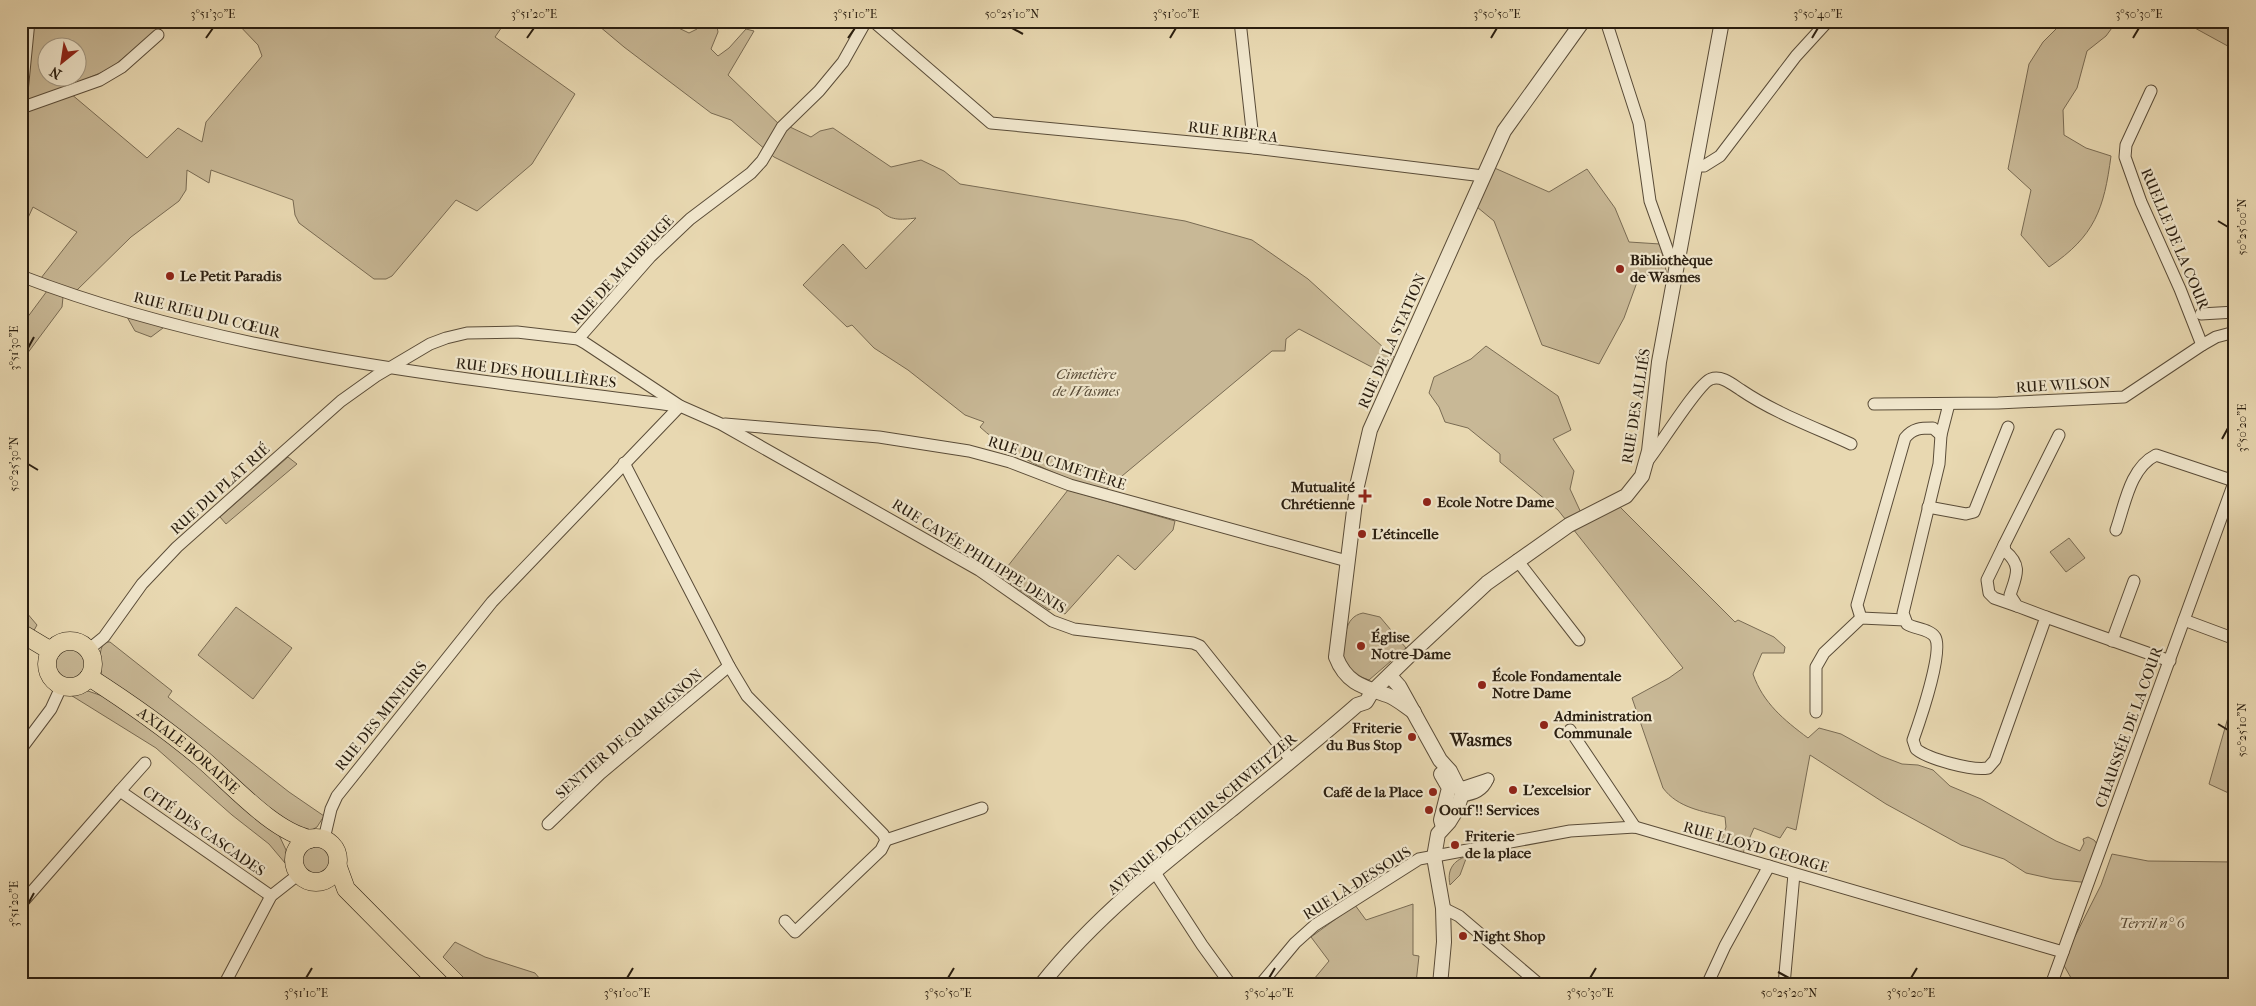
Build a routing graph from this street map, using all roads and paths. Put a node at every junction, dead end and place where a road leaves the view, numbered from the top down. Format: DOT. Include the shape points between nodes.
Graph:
graph roads {
  1 [pos="29,21"];
  2 [pos="866,21"];
  3 [pos="872,21"];
  4 [pos="1240,21"];
  5 [pos="1583,21"];
  6 [pos="1606,21"];
  7 [pos="1722,21"];
  8 [pos="1828,21"];
  9 [pos="158,35"];
  10 [pos="2151,91"];
  11 [pos="21,102"];
  12 [pos="21,108"];
  13 [pos="1254,148"];
  14 [pos="1695,166"];
  15 [pos="1483,176"];
  16 [pos="1677,262"];
  17 [pos="21,276"];
  18 [pos="2235,312"];
  19 [pos="2201,314"];
  20 [pos="2235,332"];
  21 [pos="578,339"];
  22 [pos="2202,344"];
  23 [pos="389,369"];
  24 [pos="1874,404"];
  25 [pos="1949,404"];
  26 [pos="680,406"];
  27 [pos="721,424"];
  28 [pos="2008,427"];
  29 [pos="1940,435"];
  30 [pos="2058,435"];
  31 [pos="1851,444"];
  32 [pos="624,463"];
  33 [pos="1645,465"];
  34 [pos="2234,481"];
  35 [pos="1928,506"];
  36 [pos="2116,530"];
  37 [pos="2004,545"];
  38 [pos="1517,560"];
  39 [pos="1347,562"];
  40 [pos="2134,581"];
  41 [pos="2017,606"];
  42 [pos="1860,618"];
  43 [pos="2046,618"];
  44 [pos="1905,620"];
  45 [pos="2184,620"];
  46 [pos="21,633"];
  47 [pos="2235,638"];
  48 [pos="1579,640"];
  49 [pos="2112,640"];
  50 [pos="88,650"];
  51 [pos="51,651"];
  52 [pos="2170,661"];
  53 [pos="729,666"];
  54 [pos="1390,676"];
  55 [pos="89,677"];
  56 [pos="62,685"];
  57 [pos="1368,690"];
  58 [pos="1414,712"];
  59 [pos="1816,712"];
  60 [pos="1570,730"];
  61 [pos="21,749"];
  62 [pos="1292,761"];
  63 [pos="145,763"];
  64 [pos="120,791"];
  65 [pos="982,808"];
  66 [pos="548,824"];
  67 [pos="1635,828"];
  68 [pos="284,830"];
  69 [pos="884,837"];
  70 [pos="317,839"];
  71 [pos="295,854"];
  72 [pos="1434,857"];
  73 [pos="1769,866"];
  74 [pos="338,867"];
  75 [pos="1154,871"];
  76 [pos="299,874"];
  77 [pos="1794,874"];
  78 [pos="320,882"];
  79 [pos="346,889"];
  80 [pos="271,896"];
  81 [pos="21,904"];
  82 [pos="1443,908"];
  83 [pos="785,921"];
  84 [pos="2063,952"];
  85 [pos="224,985"];
  86 [pos="441,985"];
  87 [pos="1041,985"];
  88 [pos="1231,985"];
  89 [pos="1260,985"];
  90 [pos="1440,985"];
  91 [pos="1540,985"];
  92 [pos="1707,985"];
  93 [pos="1784,985"];
  94 [pos="2052,985"];
  1 -- 11 [label="street"];
  2 -- 21 [label="street, RUE DE MAUBEUGE" via="843,62 782,128 752,173 690,219 650,258"];
  3 -- 13 [label="street, RUE RIBERA" via="991,123"];
  4 -- 13 [label="street"];
  5 -- 15 [label="street, RUE DE LA STATION" via="1516,113"];
  6 -- 16 [label="street" via="1639,124 1650,201 1670,257"];
  7 -- 14 [label="street, RUE DES ALLIÉS"];
  8 -- 14 [label="street" via="1796,56 1720,156 1704,166"];
  9 -- 12 [label="street" via="122,67 100,80"];
  10 -- 22 [label="street, RUELLE DE LA COUR" via="2126,145 2124,157"];
  13 -- 15 [label="street, RUE RIBERA"];
  14 -- 16 [label="street, RUE DES ALLIÉS"];
  15 -- 39 [label="street, RUE DE LA STATION" via="1370,430 1357,482"];
  16 -- 33 [label="street, RUE DES ALLIÉS"];
  17 -- 23 [label="street, RUE RIEU DU CŒUR" via="80,299 173,323"];
  18 -- 19 [label="street"];
  20 -- 22 [label="street, RUE WILSON" via="2216,336"];
  21 -- 23 [label="street, RUE DU PLAT RIÉ" via="517,332 467,333 430,344"];
  21 -- 26 [label="street"];
  22 -- 25 [label="street, RUE WILSON" via="2124,397"];
  23 -- 26 [label="street, RUE DES HOULLIÈRES"];
  23 -- 50 [label="street, RUE DU PLAT RIÉ" via="341,402 177,547 142,584 104,637"];
  24 -- 25 [label="street, RUE WILSON"];
  25 -- 29 [label="street"];
  26 -- 27 [label="street, RUE CAVÉE PHILIPPE DENIS"];
  26 -- 32 [label="street, RUE DES MINEURS"];
  27 -- 39 [label="street, RUE DU CIMETIÈRE" via="879,437 969,451 1002,459 1070,485"];
  27 -- 62 [label="street, RUE CAVÉE PHILIPPE DENIS" via="979,570 1052,621 1074,629 1200,646"];
  28 -- 35 [label="street" via="1974,512 1966,514"];
  29 -- 35 [label="street" via="1939,464"];
  29 -- 42 [label="street" via="1933,428 1922,428 1915,429 1905,438 1857,605"];
  30 -- 37 [label="street"];
  31 -- 33 [label="street" via="1764,406 1719,378 1711,379 1699,389"];
  32 -- 53 [label="street"];
  32 -- 70 [label="street, RUE DES MINEURS" via="477,620 336,796"];
  33 -- 38 [label="street, RUE DES ALLIÉS" via="1638,483 1626,496 1569,525"];
  34 -- 36 [label="street" via="2156,455 2145,462 2134,476"];
  34 -- 45 [label="street, CHAUSSÉE DE LA COUR"];
  35 -- 44 [label="street" via="1904,608"];
  37 -- 41 [label="street" via="2017,569 2010,596"];
  37 -- 41 [label="street" via="1987,586 1994,598"];
  38 -- 48 [label="street"];
  38 -- 54 [label="street, RUE DES ALLIÉS" via="1486,583"];
  39 -- 57 [label="street, RUE DE LA STATION" via="1336,657 1349,678"];
  40 -- 49 [label="street"];
  41 -- 43 [label="street"];
  42 -- 44 [label="street"];
  42 -- 59 [label="street" via="1824,653 1816,666"];
  43 -- 44 [label="street" via="1995,760 1988,768 1982,769 1926,755 1913,745 1931,682 1937,642 1931,633 1911,627"];
  43 -- 49 [label="street"];
  45 -- 47 [label="street"];
  45 -- 52 [label="street, CHAUSSÉE DE LA COUR"];
  46 -- 51 [label="main road"];
  49 -- 52 [label="street"];
  50 -- 51 [label="main road" via="69,641 62,642"];
  50 -- 55 [label="main road" via="93,664"];
  51 -- 56 [label="main road" via="48,671"];
  52 -- 84 [label="street, CHAUSSÉE DE LA COUR"];
  53 -- 66 [label="street, SENTIER DE QUAREGNON" via="600,774"];
  53 -- 69 [label="street" via="748,696"];
  54 -- 57 [label="street"];
  54 -- 58 [label="street"];
  55 -- 56 [label="main road" via="80,685"];
  55 -- 68 [label="main road, AXIALE BORAINE" via="200,757"];
  56 -- 61 [label="street" via="51,709"];
  57 -- 58 [label="street, RUE DE LA STATION" via="1388,695"];
  57 -- 62 [label="street, AVENUE DOCTEUR SCHWEITZER" via="1359,696 1357,705"];
  58 -- 72 [label="street" via="1440,760 1441,772 1456,792 1441,820 1443,827 1438,834"];
  60 -- 67 [label="street"];
  62 -- 75 [label="street, AVENUE DOCTEUR SCHWEITZER"];
  63 -- 64 [label="street, CITÉ DES CASCADES"];
  64 -- 80 [label="street, CITÉ DES CASCADES"];
  64 -- 81 [label="street, CITÉ DES CASCADES"];
  65 -- 69 [label="street"];
  67 -- 72 [label="street, RUE LLOYD GEORGE" via="1570,831"];
  67 -- 73 [label="street, RUE LLOYD GEORGE"];
  68 -- 70 [label="main road"];
  68 -- 71 [label="main road"];
  69 -- 83 [label="street" via="881,850 796,932"];
  70 -- 71 [label="main road" via="298,847"];
  70 -- 74 [label="main road" via="335,848"];
  71 -- 76 [label="main road"];
  72 -- 82 [label="street"];
  72 -- 89 [label="street, RUE LÀ-DESSOUS" via="1412,862 1315,925 1295,943"];
  73 -- 77 [label="street, RUE LLOYD GEORGE"];
  73 -- 92 [label="street"];
  74 -- 78 [label="main road" via="331,877"];
  74 -- 79 [label="main road"];
  75 -- 87 [label="street, AVENUE DOCTEUR SCHWEITZER" via="1103,918"];
  75 -- 88 [label="street"];
  76 -- 78 [label="main road" via="309,881"];
  76 -- 80 [label="street"];
  77 -- 84 [label="street, RUE LLOYD GEORGE"];
  77 -- 93 [label="street"];
  78 -- 79 [label="main road"];
  79 -- 86 [label="main road"];
  80 -- 85 [label="street"];
  82 -- 90 [label="street"];
  82 -- 91 [label="street" via="1459,916"];
  84 -- 94 [label="street, CHAUSSÉE DE LA COUR"];
}
